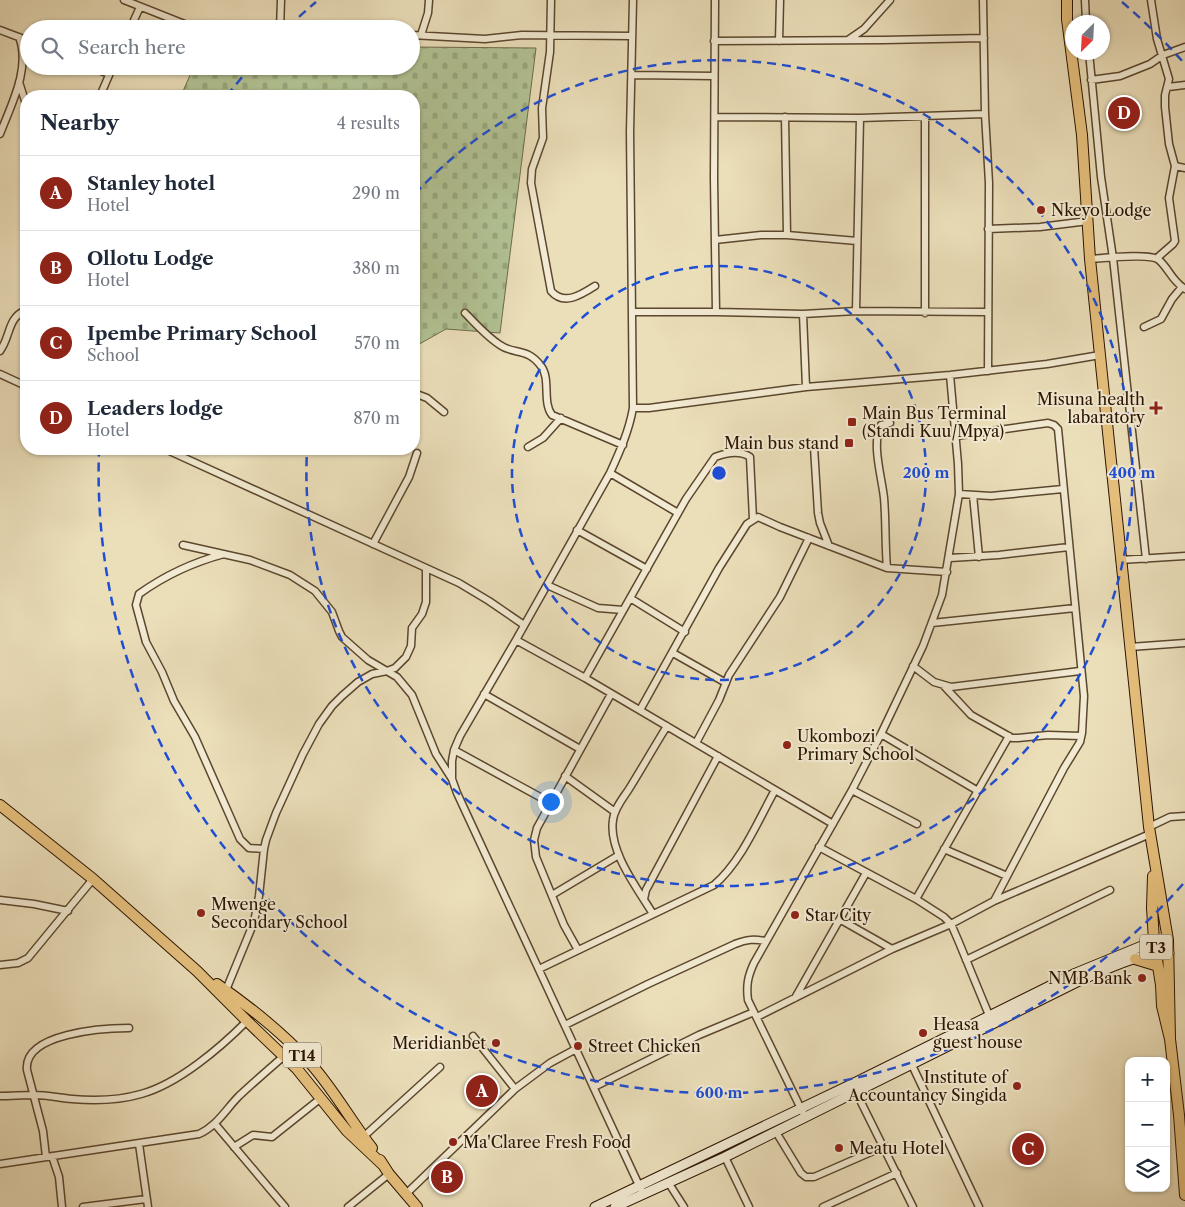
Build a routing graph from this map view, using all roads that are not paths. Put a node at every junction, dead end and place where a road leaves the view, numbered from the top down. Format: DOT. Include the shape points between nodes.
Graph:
graph roads {
  1 [pos="124,0"];
  2 [pos="282,0"];
  3 [pos="429,0"];
  4 [pos="551,0"];
  5 [pos="633,0"];
  6 [pos="715,0"];
  7 [pos="780,0"];
  8 [pos="890,0"];
  9 [pos="983,0"];
  10 [pos="1067,0"];
  11 [pos="1085,0"];
  12 [pos="1151,0"];
  13 [pos="140,7"];
  14 [pos="1086,15"];
  15 [pos="134,20"];
  16 [pos="174,20"];
  17 [pos="281,20"];
  18 [pos="0,30"];
  19 [pos="421,35"];
  20 [pos="550,35"];
  21 [pos="632,36"];
  22 [pos="19,37"];
  23 [pos="984,38"];
  24 [pos="848,40"];
  25 [pos="20,41"];
  26 [pos="714,41"];
  27 [pos="779,41"];
  28 [pos="1185,47"];
  29 [pos="1163,55"];
  30 [pos="1090,60"];
  31 [pos="20,74"];
  32 [pos="109,75"];
  33 [pos="632,75"];
  34 [pos="714,76"];
  35 [pos="1091,80"];
  36 [pos="19,82"];
  37 [pos="1185,85"];
  38 [pos="1168,87"];
  39 [pos="22,90"];
  40 [pos="102,90"];
  41 [pos="986,114"];
  42 [pos="715,117"];
  43 [pos="785,117"];
  44 [pos="925,117"];
  45 [pos="860,118"];
  46 [pos="0,134"];
  47 [pos="1175,166"];
  48 [pos="1185,168"];
  49 [pos="1088,221"];
  50 [pos="988,229"];
  51 [pos="788,235"];
  52 [pos="715,240"];
  53 [pos="857,241"];
  54 [pos="1090,258"];
  55 [pos="1113,258"];
  56 [pos="1156,258"];
  57 [pos="595,286"];
  58 [pos="1183,288"];
  59 [pos="856,311"];
  60 [pos="633,312"];
  61 [pos="716,312"];
  62 [pos="925,312"];
  63 [pos="988,312"];
  64 [pos="465,313"];
  65 [pos="20,314"];
  66 [pos="803,314"];
  67 [pos="1144,327"];
  68 [pos="0,351"];
  69 [pos="1100,355"];
  70 [pos="988,371"];
  71 [pos="0,374"];
  72 [pos="950,375"];
  73 [pos="20,383"];
  74 [pos="806,387"];
  75 [pos="420,395"];
  76 [pos="633,408"];
  77 [pos="444,412"];
  78 [pos="561,418"];
  79 [pos="890,423"];
  80 [pos="956,436"];
  81 [pos="623,445"];
  82 [pos="528,447"];
  83 [pos="814,447"];
  84 [pos="185,455"];
  85 [pos="416,455"];
  86 [pos="610,473"];
  87 [pos="1063,489"];
  88 [pos="959,494"];
  89 [pos="972,495"];
  90 [pos="678,514"];
  91 [pos="753,519"];
  92 [pos="578,530"];
  93 [pos="809,538"];
  94 [pos="372,544"];
  95 [pos="183,545"];
  96 [pos="829,546"];
  97 [pos="1069,547"];
  98 [pos="224,554"];
  99 [pos="1185,556"];
  100 [pos="979,557"];
  101 [pos="950,558"];
  102 [pos="1146,559"];
  103 [pos="1120,560"];
  104 [pos="426,568"];
  105 [pos="887,568"];
  106 [pos="647,569"];
  107 [pos="947,572"];
  108 [pos="547,585"];
  109 [pos="630,598"];
  110 [pos="1075,608"];
  111 [pos="624,610"];
  112 [pos="932,624"];
  113 [pos="524,625"];
  114 [pos="685,632"];
  115 [pos="516,640"];
  116 [pos="1185,643"];
  117 [pos="1130,647"];
  118 [pos="673,653"];
  119 [pos="913,666"];
  120 [pos="1080,671"];
  121 [pos="387,672"];
  122 [pos="585,678"];
  123 [pos="726,683"];
  124 [pos="944,686"];
  125 [pos="484,694"];
  126 [pos="611,694"];
  127 [pos="640,710"];
  128 [pos="667,726"];
  129 [pos="881,734"];
  130 [pos="1010,736"];
  131 [pos="1081,736"];
  132 [pos="696,743"];
  133 [pos="580,749"];
  134 [pos="454,750"];
  135 [pos="718,756"];
  136 [pos="565,776"];
  137 [pos="452,779"];
  138 [pos="775,790"];
  139 [pos="852,790"];
  140 [pos="978,791"];
  141 [pos="551,803"];
  142 [pos="0,805"];
  143 [pos="615,812"];
  144 [pos="1185,816"];
  145 [pos="833,824"];
  146 [pos="916,824"];
  147 [pos="1150,830"];
  148 [pos="820,848"];
  149 [pos="264,849"];
  150 [pos="944,849"];
  151 [pos="619,855"];
  152 [pos="1153,855"];
  153 [pos="866,873"];
  154 [pos="1007,876"];
  155 [pos="93,879"];
  156 [pos="1110,890"];
  157 [pos="552,895"];
  158 [pos="644,899"];
  159 [pos="916,899"];
  160 [pos="0,900"];
  161 [pos="994,901"];
  162 [pos="68,911"];
  163 [pos="653,914"];
  164 [pos="841,920"];
  165 [pos="951,924"];
  166 [pos="766,941"];
  167 [pos="1154,942"];
  168 [pos="892,949"];
  169 [pos="578,950"];
  170 [pos="1157,953"];
  171 [pos="1169,953"];
  172 [pos="1135,959"];
  173 [pos="966,960"];
  174 [pos="0,965"];
  175 [pos="1158,966"];
  176 [pos="540,969"];
  177 [pos="197,970"];
  178 [pos="226,990"];
  179 [pos="795,999"];
  180 [pos="755,1014"];
  181 [pos="991,1019"];
  182 [pos="247,1021"];
  183 [pos="565,1025"];
  184 [pos="129,1028"];
  185 [pos="474,1036"];
  186 [pos="1170,1039"];
  187 [pos="576,1049"];
  188 [pos="284,1056"];
  189 [pos="912,1065"];
  190 [pos="440,1067"];
  191 [pos="594,1087"];
  192 [pos="515,1089"];
  193 [pos="856,1092"];
  194 [pos="33,1095"];
  195 [pos="0,1096"];
  196 [pos="321,1098"];
  197 [pos="803,1113"];
  198 [pos="1182,1117"];
  199 [pos="215,1124"];
  200 [pos="776,1132"];
  201 [pos="360,1139"];
  202 [pos="139,1144"];
  203 [pos="885,1146"];
  204 [pos="234,1147"];
  205 [pos="49,1156"];
  206 [pos="725,1156"];
  207 [pos="0,1164"];
  208 [pos="897,1173"];
  209 [pos="389,1174"];
  210 [pos="668,1182"];
  211 [pos="638,1185"];
  212 [pos="406,1194"];
  213 [pos="642,1194"];
  214 [pos="1185,1196"];
  215 [pos="146,1199"];
  216 [pos="62,1207"];
  217 [pos="83,1207"];
  218 [pos="148,1207"];
  219 [pos="286,1207"];
  220 [pos="348,1207"];
  221 [pos="417,1207"];
  222 [pos="594,1207"];
  223 [pos="615,1207"];
  224 [pos="684,1207"];
  225 [pos="749,1207"];
  226 [pos="823,1207"];
  227 [pos="913,1207"];
  228 [pos="979,1207"];
  1 -- 13 [label="street"];
  2 -- 17 [label="street"];
  3 -- 19 [label="street"];
  4 -- 20 [label="street"];
  5 -- 21 [label="street"];
  6 -- 26 [label="street"];
  7 -- 27 [label="street"];
  8 -- 24 [label="street" via="864,29"];
  9 -- 23 [label="street"];
  10 -- 49 [label="highway, T3"];
  11 -- 14 [label="street"];
  12 -- 29 [label="street"];
  13 -- 15 [label="street"];
  13 -- 16 [label="street"];
  18 -- 22 [label="street"];
  19 -- 20 [label="street" via="485,39"];
  20 -- 21 [label="street"];
  20 -- 57 [label="street" via="542,108 543,138 531,177 536,216 550,291 562,299"];
  21 -- 33 [label="street"];
  22 -- 25 [label="street"];
  23 -- 24 [label="street"];
  23 -- 41 [label="street"];
  24 -- 27 [label="street"];
  26 -- 27 [label="street"];
  26 -- 34 [label="street"];
  28 -- 29 [label="street"];
  29 -- 35 [label="street" via="1120,76"];
  29 -- 38 [label="street"];
  30 -- 35 [label="street"];
  31 -- 36 [label="street"];
  32 -- 40 [label="street"];
  33 -- 34 [label="street"];
  33 -- 60 [label="street"];
  34 -- 42 [label="street"];
  35 -- 55 [label="street"];
  36 -- 39 [label="street"];
  36 -- 46 [label="street"];
  37 -- 38 [label="street"];
  38 -- 47 [label="street" via="1166,129"];
  41 -- 44 [label="street"];
  41 -- 50 [label="street"];
  42 -- 43 [label="street"];
  42 -- 52 [label="street"];
  43 -- 45 [label="street"];
  43 -- 51 [label="street"];
  44 -- 45 [label="street"];
  44 -- 62 [label="street"];
  45 -- 53 [label="street"];
  47 -- 48 [label="street"];
  47 -- 56 [label="street" via="1170,198 1175,241"];
  49 -- 50 [label="street"];
  49 -- 54 [label="highway, T3"];
  50 -- 63 [label="street"];
  51 -- 52 [label="street"];
  51 -- 53 [label="street"];
  52 -- 61 [label="street"];
  53 -- 59 [label="street"];
  54 -- 55 [label="street"];
  54 -- 69 [label="highway, T3"];
  55 -- 56 [label="street"];
  55 -- 102 [label="street"];
  56 -- 58 [label="street"];
  58 -- 67 [label="street" via="1172,299 1161,319"];
  59 -- 62 [label="street"];
  59 -- 66 [label="street"];
  60 -- 61 [label="street"];
  60 -- 76 [label="street"];
  61 -- 66 [label="street"];
  62 -- 63 [label="street"];
  63 -- 70 [label="street"];
  64 -- 78 [label="street" via="502,347 522,351 541,366 550,413"];
  65 -- 68 [label="street" via="12,320"];
  66 -- 74 [label="street"];
  69 -- 70 [label="street"];
  69 -- 103 [label="highway, T3"];
  70 -- 72 [label="street"];
  71 -- 73 [label="street"];
  72 -- 74 [label="street"];
  72 -- 80 [label="street"];
  74 -- 76 [label="street"];
  75 -- 77 [label="street"];
  76 -- 81 [label="street"];
  78 -- 81 [label="street"];
  78 -- 82 [label="street" via="543,438"];
  79 -- 105 [label="street" via="881,425 877,438"];
  80 -- 87 [label="street" via="1048,423 1054,425 1058,429"];
  80 -- 88 [label="street"];
  81 -- 86 [label="street"];
  83 -- 96 [label="street" via="818,513"];
  84 -- 94 [label="street"];
  85 -- 94 [label="street" via="409,477"];
  86 -- 90 [label="street"];
  86 -- 92 [label="street"];
  87 -- 89 [label="street"];
  87 -- 97 [label="street"];
  88 -- 89 [label="street"];
  88 -- 101 [label="street"];
  89 -- 100 [label="street"];
  90 -- 91 [label="street" via="715,457 730,453 748,455 752,461"];
  90 -- 106 [label="street"];
  91 -- 93 [label="street" via="758,516"];
  91 -- 114 [label="street" via="719,568"];
  92 -- 106 [label="street"];
  92 -- 108 [label="street"];
  93 -- 96 [label="street"];
  93 -- 123 [label="street" via="780,597"];
  94 -- 104 [label="street"];
  95 -- 98 [label="street"];
  96 -- 105 [label="street"];
  97 -- 100 [label="street"];
  97 -- 110 [label="street"];
  98 -- 121 [label="street" via="283,572 306,584 332,612 342,637"];
  98 -- 149 [label="street" via="162,580 139,594 136,605 146,642 240,839 249,848"];
  99 -- 102 [label="street"];
  100 -- 101 [label="street"];
  101 -- 107 [label="street"];
  102 -- 103 [label="street"];
  103 -- 117 [label="highway, T3"];
  104 -- 113 [label="street" via="489,600"];
  104 -- 121 [label="street" via="426,602 412,628 411,646 402,661"];
  105 -- 107 [label="street"];
  106 -- 109 [label="street"];
  107 -- 112 [label="street"];
  108 -- 111 [label="street" via="598,608"];
  108 -- 113 [label="street"];
  109 -- 111 [label="street"];
  109 -- 114 [label="street"];
  110 -- 112 [label="street"];
  110 -- 120 [label="street"];
  111 -- 122 [label="street"];
  112 -- 119 [label="street"];
  113 -- 115 [label="street"];
  114 -- 118 [label="street"];
  115 -- 122 [label="street"];
  115 -- 125 [label="street"];
  116 -- 117 [label="street"];
  117 -- 147 [label="highway, T3"];
  118 -- 123 [label="street"];
  118 -- 127 [label="street"];
  119 -- 124 [label="street"];
  119 -- 129 [label="street"];
  120 -- 124 [label="street"];
  120 -- 131 [label="street" via="1084,711"];
  121 -- 137 [label="street" via="400,680 412,695 436,754"];
  121 -- 149 [label="street" via="372,674 358,682 328,711 303,754 276,813"];
  122 -- 126 [label="street"];
  123 -- 132 [label="street"];
  124 -- 130 [label="street" via="972,715"];
  125 -- 133 [label="street"];
  125 -- 134 [label="street"];
  126 -- 127 [label="street"];
  126 -- 133 [label="street"];
  127 -- 128 [label="street"];
  128 -- 132 [label="street"];
  128 -- 143 [label="street"];
  129 -- 139 [label="street"];
  129 -- 140 [label="street"];
  130 -- 131 [label="street"];
  130 -- 140 [label="street"];
  131 -- 154 [label="street"];
  132 -- 135 [label="street"];
  133 -- 136 [label="street"];
  134 -- 137 [label="street"];
  134 -- 141 [label="street"];
  135 -- 138 [label="street"];
  135 -- 158 [label="street"];
  136 -- 141 [label="street"];
  136 -- 143 [label="street"];
  137 -- 176 [label="street"];
  138 -- 145 [label="street"];
  138 -- 163 [label="street" via="724,876 714,885"];
  139 -- 145 [label="street"];
  139 -- 146 [label="street"];
  140 -- 150 [label="street"];
  141 -- 157 [label="street" via="534,840 536,857"];
  142 -- 155 [label="highway, T14"];
  143 -- 151 [label="street" via="613,832"];
  144 -- 147 [label="street" via="1170,817"];
  145 -- 148 [label="street"];
  147 -- 152 [label="highway, T3"];
  147 -- 161 [label="street"];
  148 -- 153 [label="street"];
  148 -- 166 [label="street"];
  149 -- 178 [label="street" via="254,922"];
  150 -- 154 [label="street"];
  150 -- 159 [label="street"];
  151 -- 157 [label="street"];
  151 -- 158 [label="street"];
  152 -- 167 [label="highway, T3"];
  152 -- 171 [label="highway, T3"];
  153 -- 159 [label="street"];
  153 -- 164 [label="street"];
  154 -- 161 [label="street"];
  155 -- 162 [label="street"];
  155 -- 177 [label="highway, T14"];
  156 -- 173 [label="street"];
  157 -- 169 [label="street"];
  158 -- 163 [label="street"];
  159 -- 165 [label="street"];
  160 -- 162 [label="street"];
  161 -- 165 [label="street"];
  162 -- 174 [label="street" via="28,958"];
  163 -- 169 [label="street"];
  164 -- 168 [label="street"];
  164 -- 179 [label="street"];
  165 -- 168 [label="street"];
  165 -- 173 [label="street"];
  166 -- 180 [label="street" via="746,986"];
  166 -- 183 [label="street" via="746,940 735,944"];
  167 -- 170 [label="highway, T3"];
  167 -- 181 [label="main road" via="1076,972"];
  168 -- 179 [label="street"];
  169 -- 176 [label="street"];
  170 -- 171 [label="main road"];
  170 -- 172 [label="main road"];
  170 -- 175 [label="highway, T3"];
  171 -- 186 [label="highway, T3"];
  172 -- 175 [label="highway"];
  172 -- 181 [label="main road"];
  173 -- 181 [label="street"];
  175 -- 186 [label="highway, T3" via="1162,1006"];
  176 -- 183 [label="street"];
  177 -- 178 [label="highway, T14"];
  177 -- 182 [label="highway, T14"];
  178 -- 201 [label="highway, T14" via="311,1064 330,1088"];
  179 -- 180 [label="street"];
  180 -- 191 [label="street" via="699,1035"];
  180 -- 197 [label="street"];
  181 -- 189 [label="main road"];
  181 -- 197 [label="main road"];
  182 -- 188 [label="highway, T14"];
  182 -- 194 [label="street" via="204,1060 148,1092 100,1099"];
  183 -- 187 [label="street"];
  184 -- 194 [label="street" via="88,1030 46,1043 27,1061 26,1070"];
  185 -- 192 [label="street"];
  186 -- 198 [label="highway, T3"];
  187 -- 191 [label="street"];
  187 -- 192 [label="street" via="550,1063"];
  188 -- 196 [label="highway, T14"];
  188 -- 199 [label="street" via="237,1098"];
  189 -- 193 [label="main road"];
  189 -- 228 [label="street"];
  190 -- 201 [label="street"];
  191 -- 211 [label="street"];
  192 -- 212 [label="street"];
  193 -- 197 [label="main road"];
  193 -- 203 [label="street"];
  194 -- 195 [label="street"];
  194 -- 205 [label="street"];
  196 -- 201 [label="highway, T14" via="339,1121"];
  196 -- 204 [label="street" via="272,1137 253,1135"];
  197 -- 200 [label="main road"];
  197 -- 211 [label="main road"];
  198 -- 214 [label="highway, T3"];
  199 -- 202 [label="street" via="199,1134"];
  199 -- 204 [label="street"];
  200 -- 203 [label="street" via="801,1173 809,1178"];
  200 -- 206 [label="main road"];
  201 -- 209 [label="highway, T14"];
  202 -- 205 [label="street"];
  202 -- 215 [label="street"];
  203 -- 208 [label="street"];
  204 -- 219 [label="street"];
  205 -- 207 [label="street"];
  205 -- 216 [label="street" via="59,1177"];
  206 -- 210 [label="main road"];
  206 -- 225 [label="street"];
  208 -- 226 [label="street"];
  208 -- 227 [label="street"];
  209 -- 212 [label="highway, T14"];
  209 -- 220 [label="street"];
  210 -- 213 [label="main road"];
  210 -- 224 [label="street"];
  211 -- 213 [label="street"];
  211 -- 222 [label="main road"];
  212 -- 221 [label="highway, T14"];
  213 -- 223 [label="main road"];
  215 -- 217 [label="street"];
  215 -- 218 [label="street"];
}
